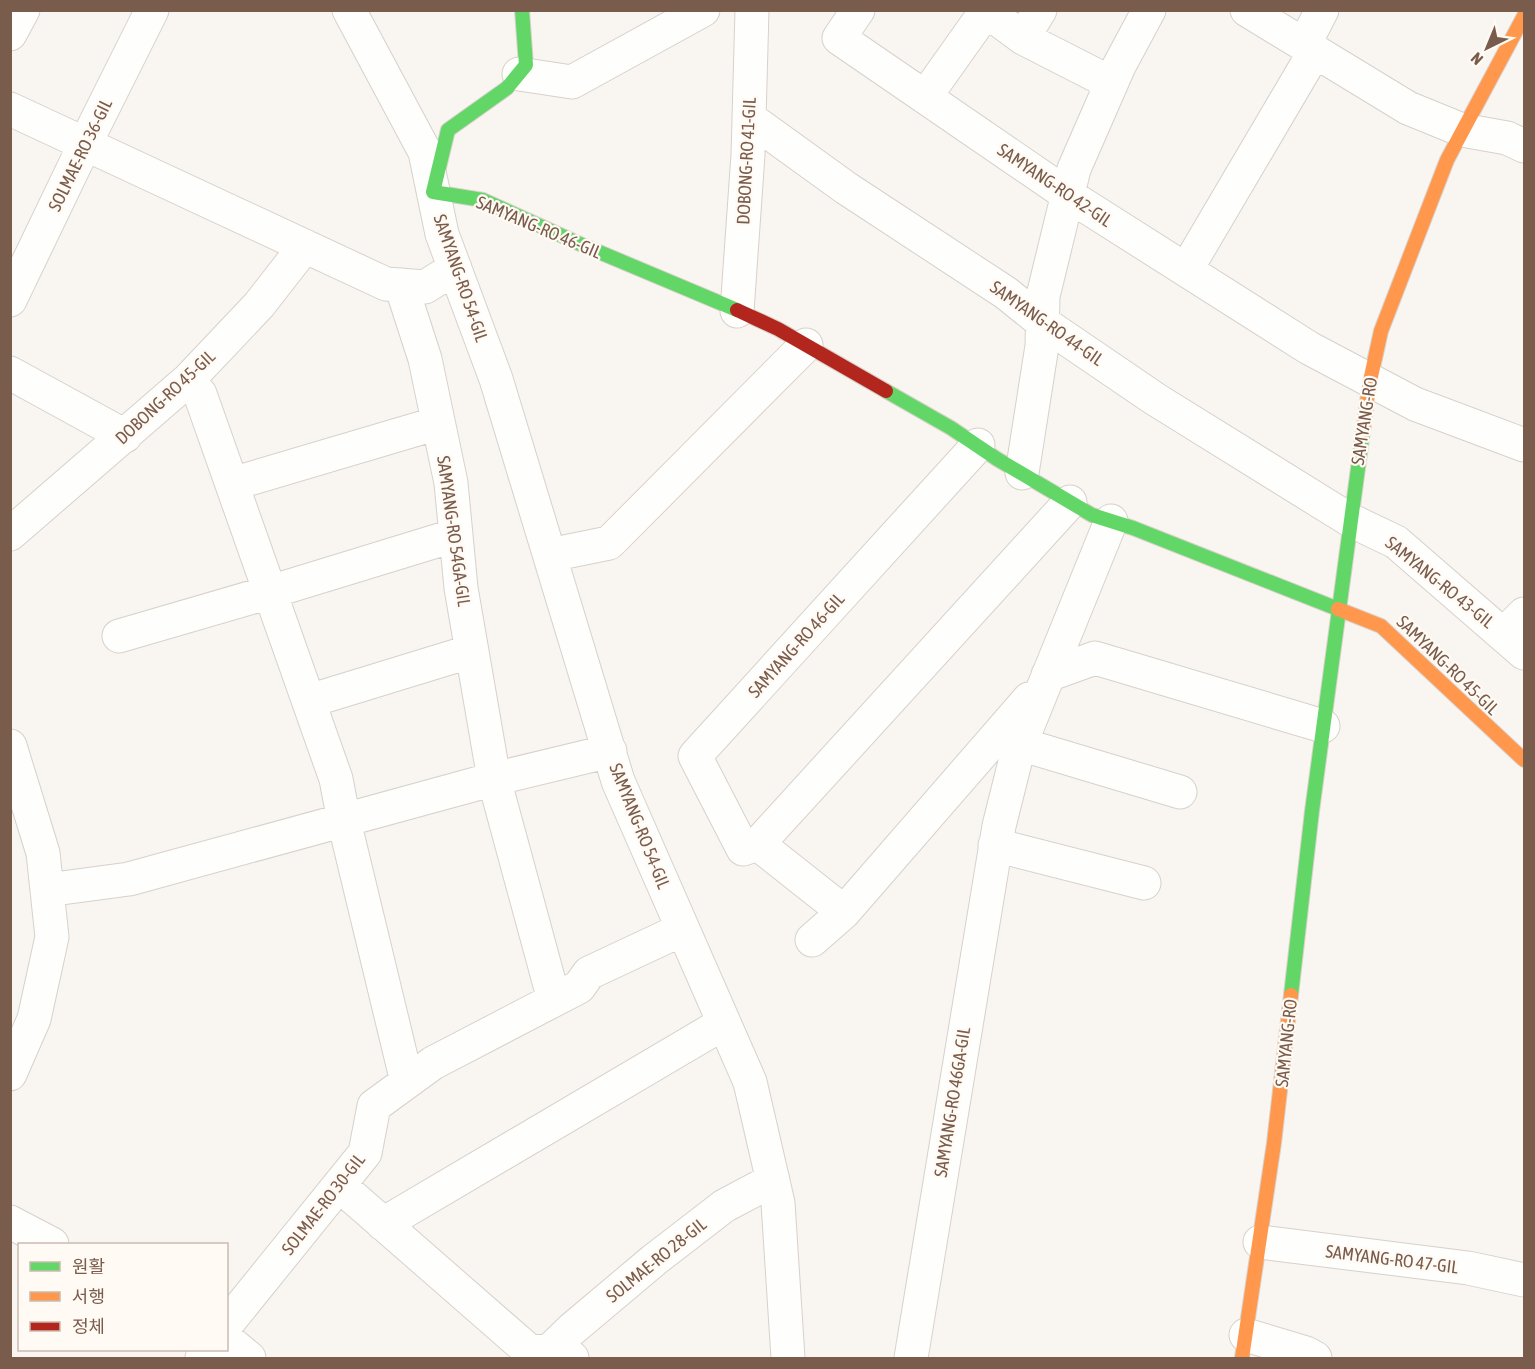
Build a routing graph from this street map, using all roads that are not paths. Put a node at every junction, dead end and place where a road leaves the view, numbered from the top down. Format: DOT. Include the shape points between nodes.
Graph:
graph roads {
  1 [pos="23,10"];
  2 [pos="152,10"];
  3 [pos="349,10"];
  4 [pos="522,10"];
  5 [pos="703,10"];
  6 [pos="752,10"];
  7 [pos="858,10"];
  8 [pos="1040,10"];
  9 [pos="1149,10"];
  10 [pos="1247,10"];
  11 [pos="1322,10"];
  12 [pos="986,11"];
  13 [pos="1524,16"];
  14 [pos="10,34"];
  15 [pos="1023,38"];
  16 [pos="1310,48"];
  17 [pos="519,74"];
  18 [pos="1111,83"];
  19 [pos="925,97"];
  20 [pos="10,109"];
  21 [pos="749,118"];
  22 [pos="1462,130"];
  23 [pos="85,144"];
  24 [pos="1524,146"];
  25 [pos="433,192"];
  26 [pos="1068,195"];
  27 [pos="305,246"];
  28 [pos="455,268"];
  29 [pos="1186,270"];
  30 [pos="401,285"];
  31 [pos="10,300"];
  32 [pos="736,311"];
  33 [pos="1042,322"];
  34 [pos="806,345"];
  35 [pos="10,373"];
  36 [pos="188,380"];
  37 [pos="1370,381"];
  38 [pos="438,423"];
  39 [pos="125,436"];
  40 [pos="978,445"];
  41 [pos="1524,445"];
  42 [pos="1022,473"];
  43 [pos="232,483"];
  44 [pos="1070,502"];
  45 [pos="1350,520"];
  46 [pos="1111,521"];
  47 [pos="10,534"];
  48 [pos="456,535"];
  49 [pos="550,555"];
  50 [pos="270,592"];
  51 [pos="1338,611"];
  52 [pos="1518,634"];
  53 [pos="119,636"];
  54 [pos="472,651"];
  55 [pos="1047,677"];
  56 [pos="309,701"];
  57 [pos="1323,726"];
  58 [pos="1020,744"];
  59 [pos="10,746"];
  60 [pos="610,751"];
  61 [pos="1524,760"];
  62 [pos="494,780"];
  63 [pos="1180,792"];
  64 [pos="344,821"];
  65 [pos="758,844"];
  66 [pos="995,845"];
  67 [pos="1144,883"];
  68 [pos="47,890"];
  69 [pos="844,912"];
  70 [pos="683,930"];
  71 [pos="812,940"];
  72 [pos="554,1000"];
  73 [pos="724,1023"];
  74 [pos="10,1074"];
  75 [pos="407,1082"];
  76 [pos="773,1180"];
  77 [pos="339,1185"];
  78 [pos="10,1222"];
  79 [pos="383,1224"];
  80 [pos="1260,1242"];
  81 [pos="48,1243"];
  82 [pos="1524,1280"];
  83 [pos="228,1323"];
  84 [pos="228,1341"];
  85 [pos="1244,1347"];
  86 [pos="554,1356"];
  87 [pos="249,1359"];
  88 [pos="788,1359"];
  89 [pos="911,1359"];
  90 [pos="1315,1359"];
  1 -- 14 [label="street"];
  2 -- 23 [label="street, SOLMAE-RO 36-GIL"];
  3 -- 25 [label="street, SAMYANG-RO 54-GIL" via="425,152"];
  4 -- 17 [label="street" via="526,65"];
  5 -- 17 [label="street" via="572,82"];
  6 -- 21 [label="street, DOBONG-RO 41-GIL"];
  7 -- 19 [label="street, SAMYANG-RO 42-GIL" via="839,38"];
  8 -- 15 [label="street"];
  9 -- 18 [label="street"];
  10 -- 16 [label="street"];
  11 -- 16 [label="street"];
  12 -- 15 [label="street"];
  12 -- 19 [label="street"];
  13 -- 22 [label="street, SAMYANG-RO"];
  15 -- 18 [label="street"];
  16 -- 22 [label="street" via="1408,108"];
  16 -- 29 [label="street"];
  17 -- 25 [label="street" via="448,130"];
  18 -- 26 [label="street" via="1074,169"];
  19 -- 26 [label="street, SAMYANG-RO 42-GIL"];
  20 -- 23 [label="street"];
  21 -- 32 [label="street, DOBONG-RO 41-GIL"];
  21 -- 33 [label="street, SAMYANG-RO 44-GIL"];
  22 -- 24 [label="street" via="1508,138"];
  22 -- 37 [label="street, SAMYANG-RO" via="1381,331"];
  23 -- 27 [label="street"];
  23 -- 31 [label="street, SOLMAE-RO 36-GIL"];
  25 -- 28 [label="street, SAMYANG-RO 54-GIL" via="442,234"];
  25 -- 32 [label="street, SAMYANG-RO 46-GIL" via="483,200"];
  26 -- 29 [label="street, SAMYANG-RO 42-GIL"];
  26 -- 33 [label="street" via="1043,296"];
  27 -- 30 [label="street" via="386,284"];
  27 -- 36 [label="street, DOBONG-RO 45-GIL" via="259,305"];
  28 -- 30 [label="street" via="425,287"];
  28 -- 49 [label="street, SAMYANG-RO 54-GIL" via="496,379"];
  29 -- 37 [label="street, SAMYANG-RO 42-GIL" via="1309,348"];
  30 -- 38 [label="street, SAMYANG-RO 54GA-GIL" via="425,359"];
  32 -- 34 [label="street, SAMYANG-RO 46-GIL"];
  33 -- 42 [label="street" via="1042,346"];
  33 -- 45 [label="street, SAMYANG-RO 44-GIL" via="1155,399"];
  34 -- 40 [label="street, SAMYANG-RO 46-GIL"];
  34 -- 49 [label="street" via="609,543"];
  35 -- 39 [label="street"];
  36 -- 39 [label="street, DOBONG-RO 45-GIL"];
  36 -- 43 [label="street" via="200,394"];
  37 -- 41 [label="street, SAMYANG-RO 42-GIL" via="1415,404"];
  37 -- 45 [label="street, SAMYANG-RO"];
  38 -- 43 [label="street"];
  38 -- 48 [label="street, SAMYANG-RO 54GA-GIL" via="451,483"];
  39 -- 47 [label="street, DOBONG-RO 45-GIL"];
  40 -- 42 [label="street, SAMYANG-RO 46-GIL"];
  40 -- 65 [label="street, SAMYANG-RO 46-GIL" via="695,756 743,849"];
  42 -- 44 [label="street, SAMYANG-RO 46-GIL"];
  43 -- 50 [label="street"];
  44 -- 46 [label="street, SAMYANG-RO 46-GIL"];
  44 -- 65 [label="street"];
  45 -- 51 [label="street, SAMYANG-RO"];
  45 -- 52 [label="street, SAMYANG-RO 43-GIL" via="1395,542"];
  46 -- 51 [label="street, SAMYANG-RO 46-GIL"];
  46 -- 55 [label="street, SAMYANG-RO 46GA-GIL"];
  48 -- 50 [label="street"];
  48 -- 54 [label="street, SAMYANG-RO 54GA-GIL"];
  49 -- 60 [label="street, SAMYANG-RO 54-GIL"];
  50 -- 53 [label="street"];
  50 -- 56 [label="street"];
  51 -- 57 [label="street, SAMYANG-RO"];
  51 -- 61 [label="street, SAMYANG-RO 45-GIL" via="1381,626"];
  54 -- 56 [label="street"];
  54 -- 62 [label="street, SAMYANG-RO 54GA-GIL"];
  55 -- 57 [label="street" via="1095,658"];
  55 -- 58 [label="street, SAMYANG-RO 46GA-GIL"];
  55 -- 69 [label="street, SAMYANG-RO 46GA-GIL"];
  56 -- 64 [label="street" via="336,779"];
  57 -- 80 [label="street, SAMYANG-RO"];
  58 -- 63 [label="street"];
  58 -- 66 [label="street, SAMYANG-RO 46GA-GIL"];
  59 -- 68 [label="street" via="43,853"];
  60 -- 62 [label="street"];
  60 -- 70 [label="street, SAMYANG-RO 54-GIL" via="618,781"];
  62 -- 64 [label="street"];
  62 -- 72 [label="street"];
  64 -- 68 [label="street" via="129,879"];
  64 -- 75 [label="street"];
  65 -- 69 [label="street, SAMYANG-RO 46-GIL"];
  66 -- 67 [label="street"];
  66 -- 89 [label="street, SAMYANG-RO 46GA-GIL"];
  68 -- 74 [label="street" via="52,937 34,1019"];
  69 -- 71 [label="street, SAMYANG-RO 46GA-GIL"];
  70 -- 72 [label="street, SOLMAE-RO 30-GIL" via="589,973 579,987"];
  70 -- 73 [label="street, SAMYANG-RO 54-GIL"];
  72 -- 75 [label="street, SOLMAE-RO 30-GIL" via="433,1063"];
  73 -- 76 [label="street, SAMYANG-RO 54-GIL" via="750,1082"];
  73 -- 79 [label="street"];
  75 -- 77 [label="street, SOLMAE-RO 30-GIL" via="374,1106 365,1153"];
  76 -- 86 [label="street, SOLMAE-RO 28-GIL" via="724,1206 654,1260 572,1329"];
  76 -- 88 [label="street, SAMYANG-RO 54-GIL" via="778,1203"];
  77 -- 79 [label="street, SOLMAE-RO 28-GIL"];
  77 -- 83 [label="street, SOLMAE-RO 30-GIL"];
  78 -- 81 [label="street"];
  79 -- 86 [label="street, SOLMAE-RO 28-GIL" via="528,1350"];
  80 -- 82 [label="street, SAMYANG-RO 47-GIL" via="1467,1268"];
  80 -- 85 [label="street, SAMYANG-RO"];
  84 -- 87 [label="street"];
  85 -- 90 [label="street" via="1306,1353"];
}
